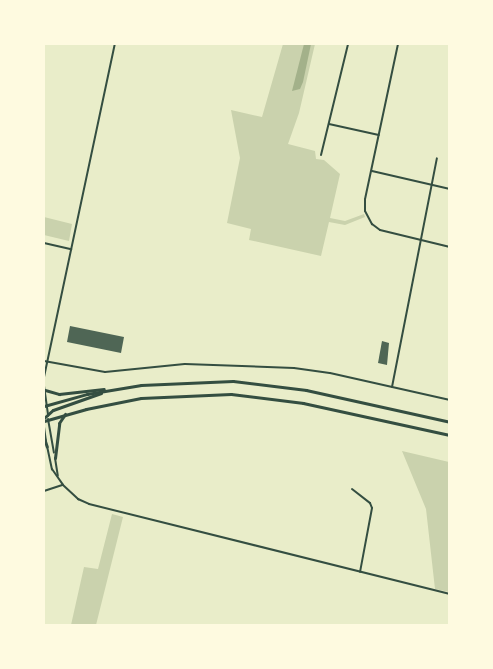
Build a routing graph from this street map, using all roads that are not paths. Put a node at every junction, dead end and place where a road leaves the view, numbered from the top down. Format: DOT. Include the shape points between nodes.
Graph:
graph roads {
  1 [pos="115,44"];
  2 [pos="348,44"];
  3 [pos="398,44"];
  4 [pos="329,124"];
  5 [pos="379,135"];
  6 [pos="321,155"];
  7 [pos="437,158"];
  8 [pos="372,171"];
  9 [pos="432,185"];
  10 [pos="450,189"];
  11 [pos="420,240"];
  12 [pos="44,243"];
  13 [pos="450,247"];
  14 [pos="71,249"];
  15 [pos="45,360"];
  16 [pos="44,377"];
  17 [pos="392,387"];
  18 [pos="44,388"];
  19 [pos="112,389"];
  20 [pos="105,390"];
  21 [pos="450,400"];
  22 [pos="44,407"];
  23 [pos="47,413"];
  24 [pos="66,414"];
  25 [pos="45,419"];
  26 [pos="450,422"];
  27 [pos="44,427"];
  28 [pos="450,435"];
  29 [pos="44,438"];
  30 [pos="47,447"];
  31 [pos="56,458"];
  32 [pos="58,476"];
  33 [pos="63,485"];
  34 [pos="352,489"];
  35 [pos="44,491"];
  36 [pos="360,572"];
  37 [pos="450,594"];
  1 -- 14 [label="street"];
  2 -- 4 [label="street"];
  3 -- 5 [label="street"];
  4 -- 5 [label="street"];
  4 -- 6 [label="street"];
  5 -- 8 [label="street"];
  7 -- 9 [label="street"];
  8 -- 9 [label="street"];
  8 -- 11 [label="street" via="365,207 372,224 380,230"];
  9 -- 10 [label="street"];
  9 -- 11 [label="street"];
  11 -- 13 [label="street"];
  11 -- 17 [label="street"];
  12 -- 14 [label="street"];
  14 -- 15 [label="street"];
  15 -- 16 [label="street"];
  15 -- 17 [label="street" via="105,372 185,364 294,368"];
  17 -- 21 [label="street"];
  18 -- 19 [label="main road" via="59,394"];
  18 -- 22 [label="street"];
  19 -- 20 [label="main road"];
  19 -- 26 [label="main road" via="178,381 251,382"];
  20 -- 22 [label="main road"];
  20 -- 23 [label="main road"];
  22 -- 23 [label="street"];
  23 -- 25 [label="main road"];
  24 -- 25 [label="main road"];
  24 -- 28 [label="main road" via="158,396 240,395 303,403"];
  24 -- 31 [label="main road" via="59,423"];
  25 -- 31 [label="street"];
  27 -- 30 [label="street"];
  29 -- 30 [label="main road"];
  30 -- 32 [label="street" via="52,469"];
  31 -- 32 [label="street"];
  32 -- 33 [label="street"];
  33 -- 35 [label="street"];
  33 -- 36 [label="street" via="78,499 95,506"];
  34 -- 36 [label="street" via="372,508"];
  36 -- 37 [label="street"];
}
